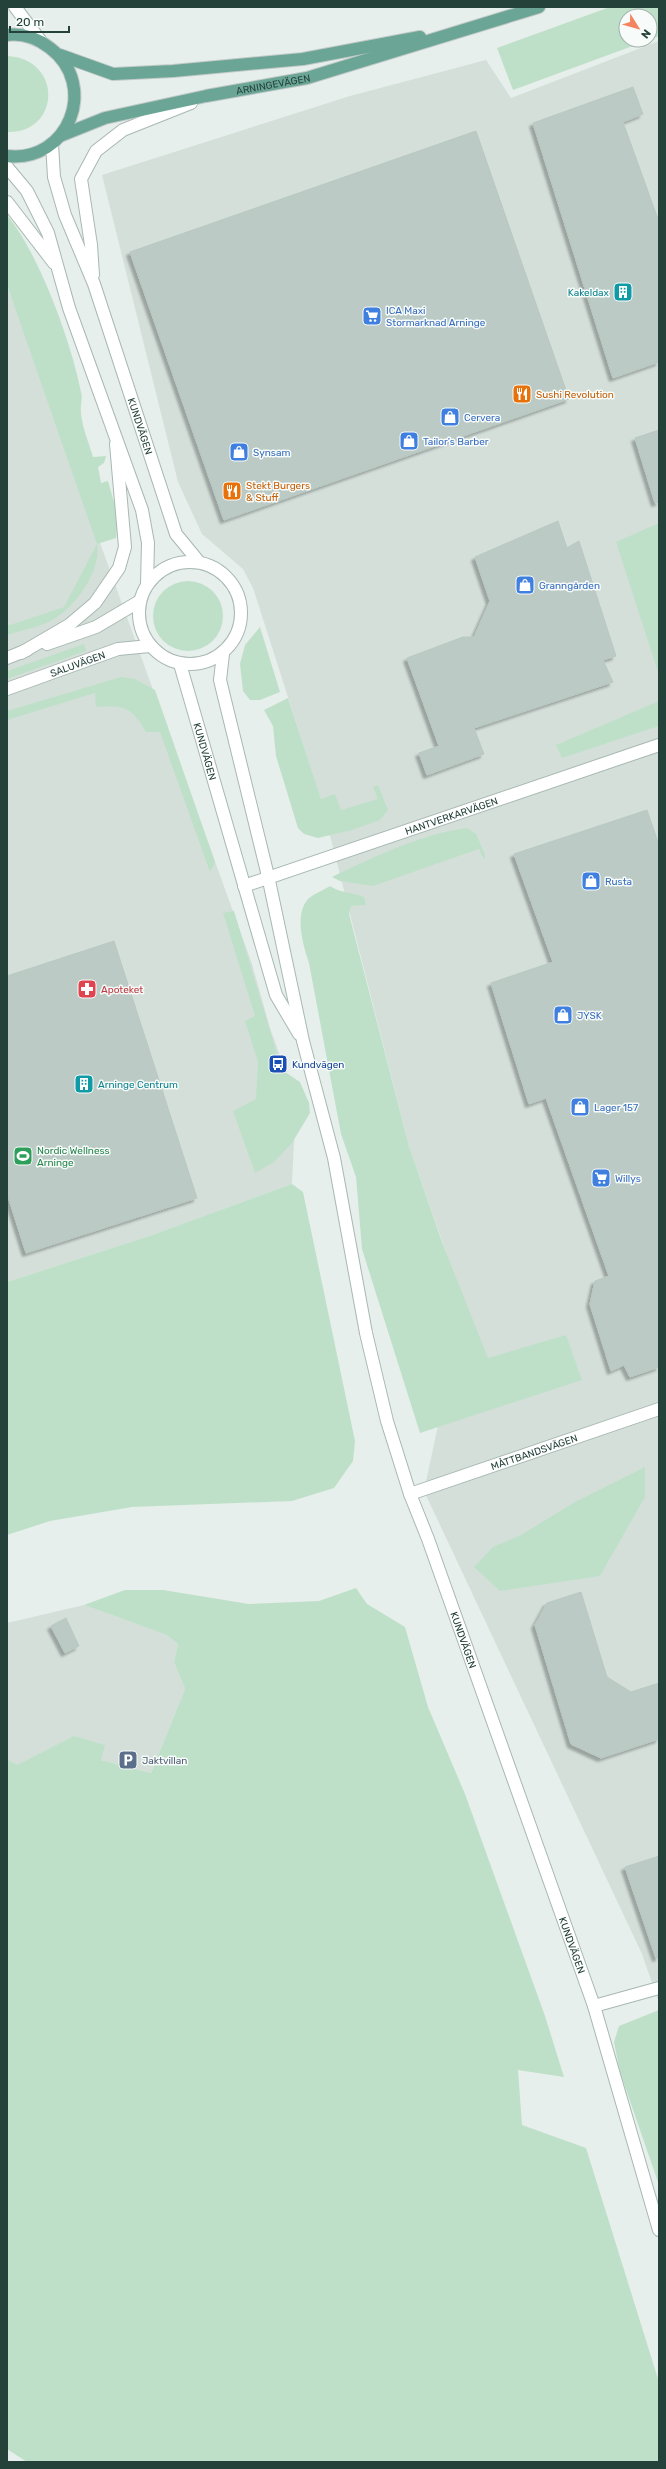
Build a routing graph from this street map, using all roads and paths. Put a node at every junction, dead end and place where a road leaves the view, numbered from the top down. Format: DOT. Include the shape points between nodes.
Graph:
graph roads {
  1 [pos="15,7"];
  2 [pos="539,7"];
  3 [pos="485,24"];
  4 [pos="7,35"];
  5 [pos="40,40"];
  6 [pos="60,55"];
  7 [pos="206,96"];
  8 [pos="56,140"];
  9 [pos="7,156"];
  10 [pos="7,167"];
  11 [pos="7,202"];
  12 [pos="57,267"];
  13 [pos="94,284"];
  14 [pos="115,434"];
  15 [pos="199,562"];
  16 [pos="147,585"];
  17 [pos="140,601"];
  18 [pos="150,646"];
  19 [pos="21,653"];
  20 [pos="223,654"];
  21 [pos="7,658"];
  22 [pos="180,664"];
  23 [pos="7,688"];
  24 [pos="659,745"];
  25 [pos="268,876"];
  26 [pos="244,886"];
  27 [pos="303,1041"];
  28 [pos="659,1409"];
  29 [pos="410,1494"];
  30 [pos="659,1988"];
  31 [pos="594,2006"];
  32 [pos="659,2230"];
  1 -- 5 [label="street"];
  2 -- 3 [label="main road, ARNINGEVÄGEN"];
  3 -- 6 [label="main road, ARNINGEVÄGEN" via="303,59 211,69 113,74"];
  3 -- 7 [label="main road, ARNINGEVÄGEN" via="307,78"];
  4 -- 5 [label="main road" via="27,36"];
  5 -- 6 [label="main road"];
  6 -- 8 [label="main road" via="71,74 75,95 71,117"];
  7 -- 8 [label="main road, ARNINGEVÄGEN" via="105,118"];
  7 -- 13 [label="street, KUNDVÄGEN" via="123,130 96,151 81,179"];
  8 -- 9 [label="main road, ARNINGEVÄGEN" via="36,153"];
  8 -- 13 [label="street, KUNDVÄGEN" via="54,177 65,215"];
  10 -- 12 [label="street" via="27,191 48,234"];
  11 -- 12 [label="street"];
  12 -- 14 [label="street" via="69,308"];
  13 -- 15 [label="street, KUNDVÄGEN" via="176,534"];
  14 -- 16 [label="street" via="142,510 148,543"];
  14 -- 19 [label="street" via="125,547 119,568 94,603 69,625"];
  15 -- 16 [label="street" via="170,565"];
  15 -- 20 [label="street" via="216,568 230,580 241,605 239,629 235,640"];
  16 -- 17 [label="street"];
  17 -- 18 [label="street" via="138,619"];
  17 -- 19 [label="street" via="96,627"];
  18 -- 22 [label="street" via="164,658"];
  18 -- 23 [label="street, SALUVÄGEN" via="118,649"];
  19 -- 21 [label="street"];
  20 -- 22 [label="street" via="201,664"];
  20 -- 25 [label="street, KUNDVÄGEN" via="220,680"];
  22 -- 26 [label="street, KUNDVÄGEN"];
  24 -- 25 [label="street, HANTVERKARVÄGEN"];
  25 -- 26 [label="street, HANTVERKARVÄGEN"];
  25 -- 27 [label="street, KUNDVÄGEN"];
  26 -- 27 [label="street, KUNDVÄGEN" via="276,995"];
  27 -- 29 [label="street, KUNDVÄGEN" via="334,1158 366,1333 385,1414"];
  28 -- 29 [label="street, MÅTTBANDSVÄGEN"];
  29 -- 31 [label="street, KUNDVÄGEN"];
  30 -- 31 [label="street"];
  31 -- 32 [label="street, KUNDVÄGEN"];
}
